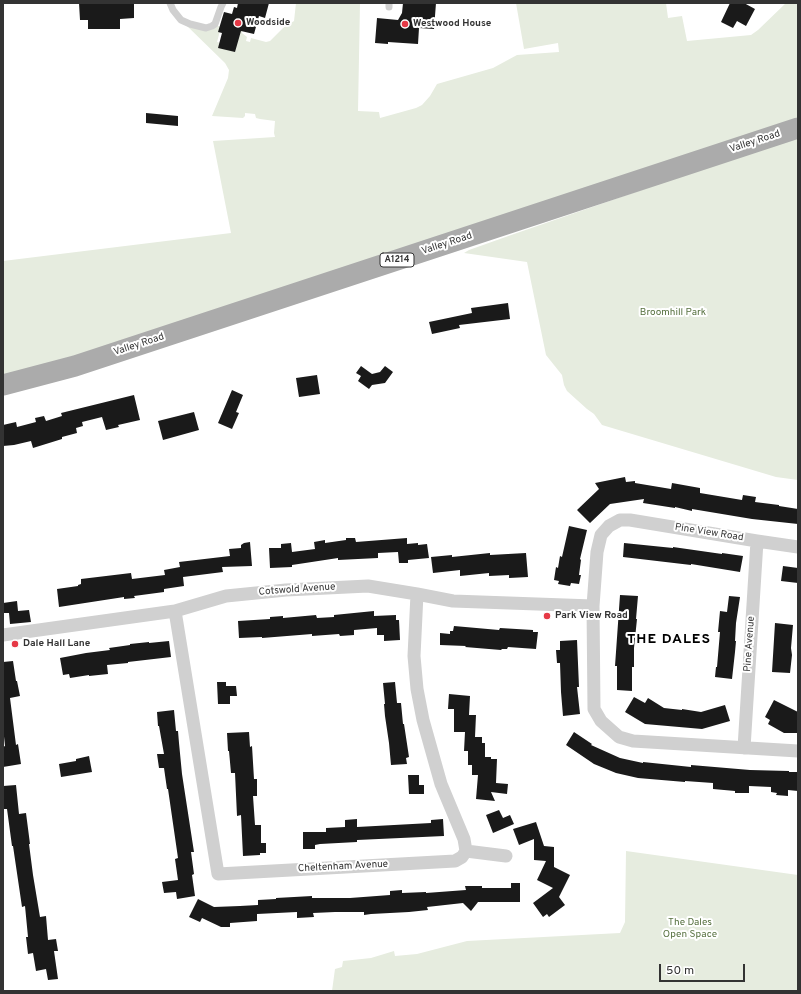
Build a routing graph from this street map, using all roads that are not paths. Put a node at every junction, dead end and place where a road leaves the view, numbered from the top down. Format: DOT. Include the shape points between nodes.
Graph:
graph roads {
  1 [pos="170,3"];
  2 [pos="223,3"];
  3 [pos="798,128"];
  4 [pos="3,385"];
  5 [pos="757,541"];
  6 [pos="798,547"];
  7 [pos="417,594"];
  8 [pos="593,606"];
  9 [pos="175,611"];
  10 [pos="3,635"];
  11 [pos="744,748"];
  12 [pos="798,750"];
  13 [pos="466,851"];
  14 [pos="506,856"];
  1 -- 2 [label="lane" via="181,20 206,28 215,24"];
  3 -- 4 [label="main road, Valley Road / A1214" via="75,366"];
  5 -- 6 [label="street, Pine View Road"];
  5 -- 8 [label="street, Pine View Road" via="620,520 609,526 601,535"];
  5 -- 11 [label="street, Pine Avenue"];
  7 -- 8 [label="street, Cotswold Avenue" via="453,601"];
  7 -- 9 [label="street, Cotswold Avenue" via="368,586 286,590 226,596"];
  7 -- 13 [label="street" via="414,656 417,689 441,784 464,839"];
  8 -- 11 [label="street" via="594,709 609,729 619,737 633,741"];
  9 -- 10 [label="street, Cotswold Avenue"];
  9 -- 13 [label="street, Cheltenham Avenue" via="218,874 455,861"];
  11 -- 12 [label="street"];
  13 -- 14 [label="street"];
}
